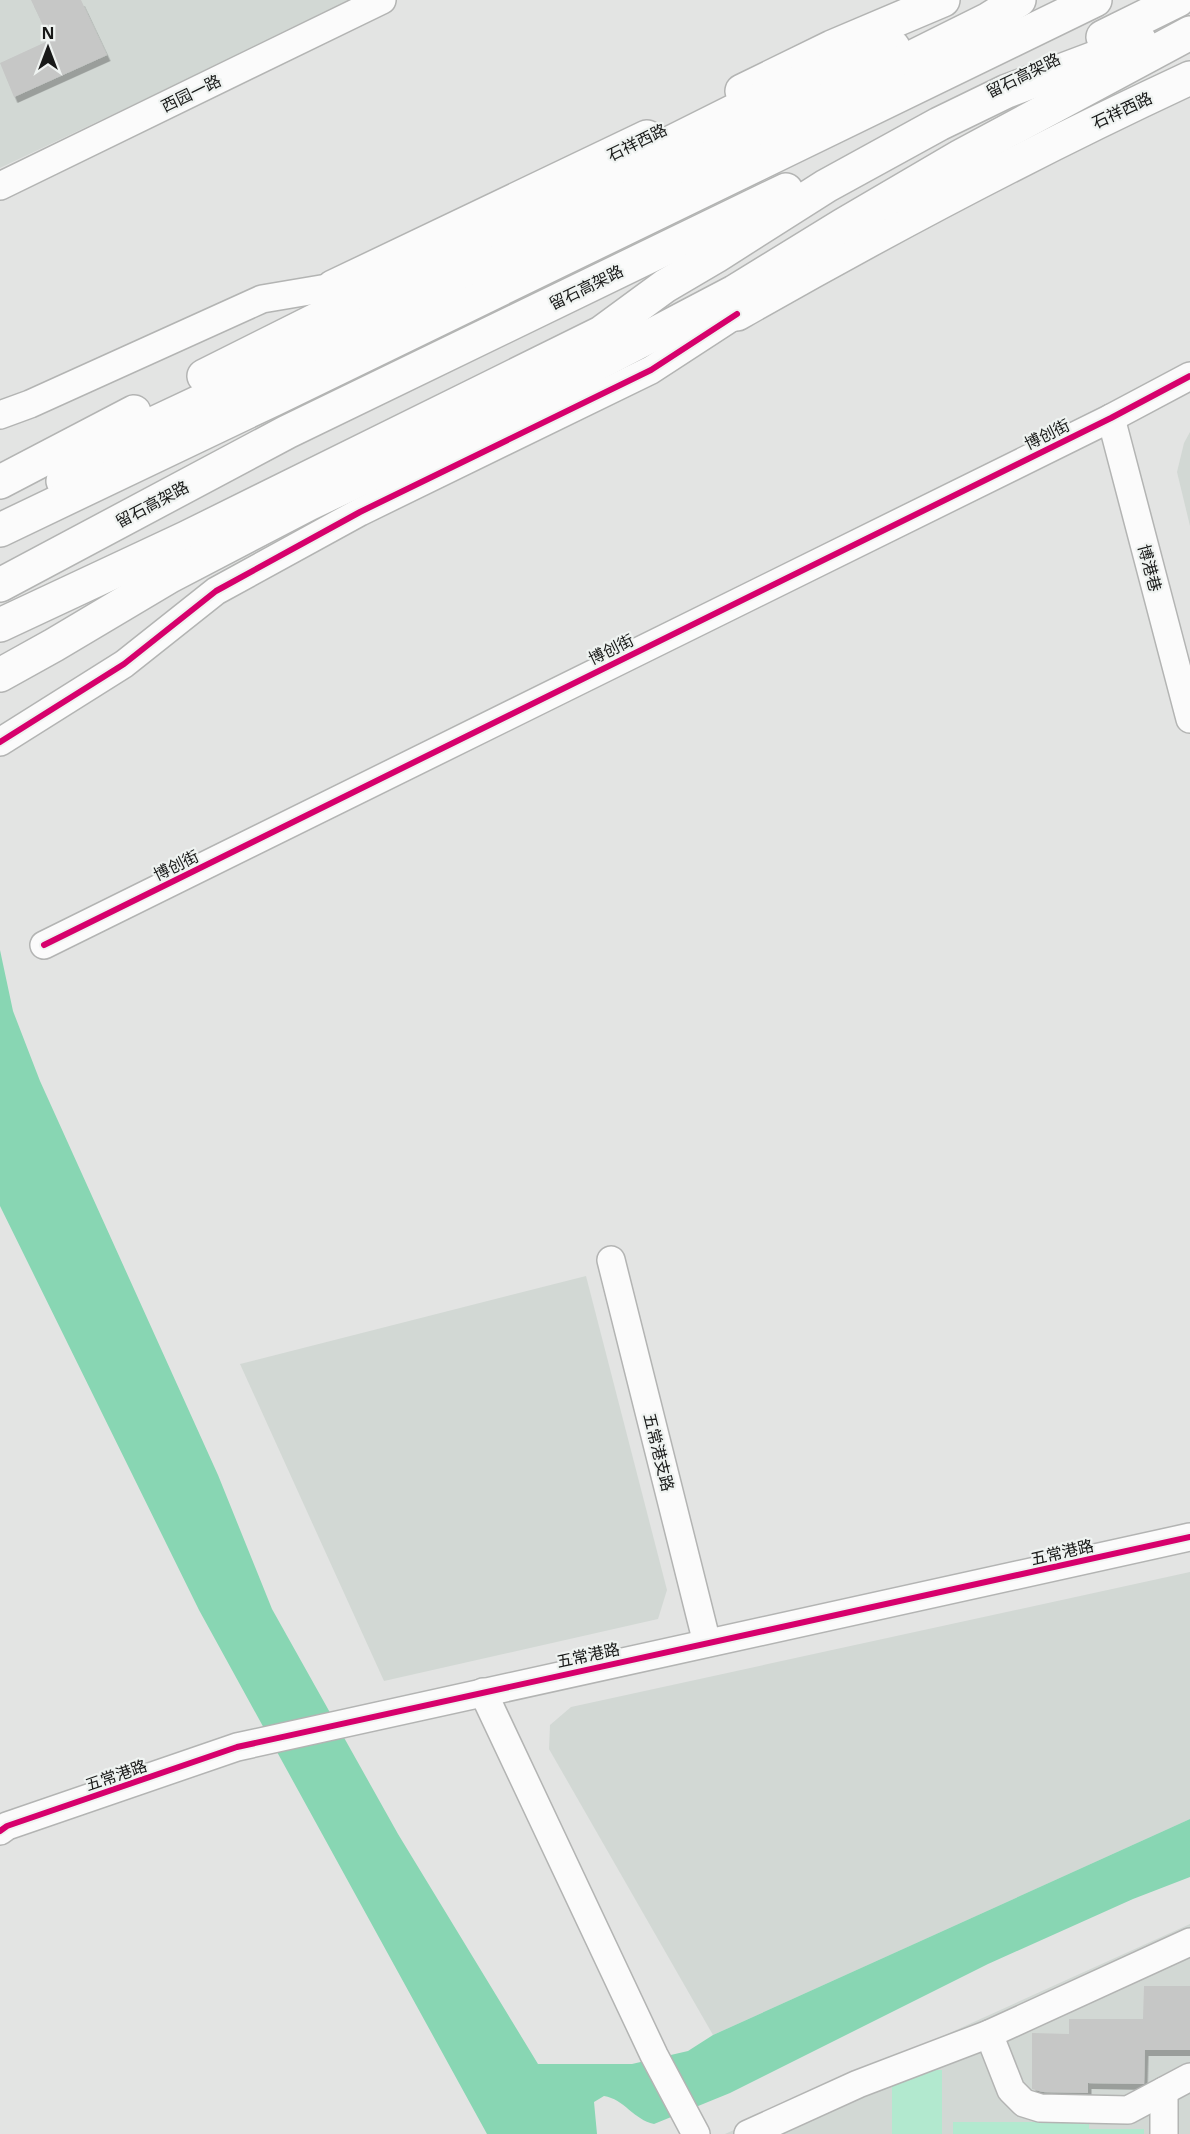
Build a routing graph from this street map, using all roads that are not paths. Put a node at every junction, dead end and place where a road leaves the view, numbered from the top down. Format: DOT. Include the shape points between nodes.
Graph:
graph roads {
  1 [pos="382,0"];
  2 [pos="943,0"];
  3 [pos="1019,0"];
  4 [pos="1095,0"];
  5 [pos="1178,0"];
  6 [pos="1190,16"];
  7 [pos="1190,33"];
  8 [pos="1190,78"];
  9 [pos="0,186"];
  10 [pos="558,216"];
  11 [pos="333,287"];
  12 [pos="737,314"];
  13 [pos="1190,376"];
  14 [pos="200,378"];
  15 [pos="534,397"];
  16 [pos="0,415"];
  17 [pos="1111,418"];
  18 [pos="0,482"];
  19 [pos="0,514"];
  20 [pos="0,530"];
  21 [pos="0,585"];
  22 [pos="0,625"];
  23 [pos="0,675"];
  24 [pos="1190,719"];
  25 [pos="0,742"];
  26 [pos="44,945"];
  27 [pos="611,1260"];
  28 [pos="1190,1537"];
  29 [pos="707,1643"];
  30 [pos="483,1692"];
  31 [pos="0,1831"];
  32 [pos="1190,1942"];
  33 [pos="989,2034"];
  34 [pos="1190,2077"];
  35 [pos="1164,2091"];
  36 [pos="691,2125"];
  37 [pos="748,2134"];
  38 [pos="1164,2134"];
  1 -- 9 [label="street, 西园一路"];
  2 -- 11 [label="main road, 石祥西路" via="832,47"];
  3 -- 10 [label="main road" via="819,73 738,108"];
  4 -- 20 [label="main road"];
  5 -- 21 [label="main road, 留石高架路" via="287,432"];
  6 -- 22 [label="main road" via="1129,46 1007,91 883,154 665,286 601,333 186,538"];
  7 -- 15 [label="main road" via="962,156 734,292"];
  8 -- 12 [label="main road, 石祥西路" via="951,195"];
  10 -- 14 [label="main road"];
  10 -- 19 [label="main road" via="142,429 52,488"];
  11 -- 14 [label="main road, 石祥西路"];
  11 -- 16 [label="street" via="262,299"];
  12 -- 15 [label="main road, 石祥西路"];
  12 -- 25 [label="street" via="651,370 360,512 216,591 124,664"];
  13 -- 17 [label="street, 博创街"];
  14 -- 18 [label="main road"];
  15 -- 23 [label="main road" via="308,504 170,576"];
  17 -- 24 [label="street, 博港巷"];
  17 -- 26 [label="street, 博创街"];
  27 -- 29 [label="street, 五常港支路"];
  28 -- 29 [label="street, 五常港路"];
  29 -- 30 [label="street, 五常港路"];
  30 -- 31 [label="street, 五常港路" via="237,1747"];
  30 -- 36 [label="street" via="654,2055"];
  32 -- 33 [label="street"];
  33 -- 35 [label="street" via="1011,2090 1024,2103 1040,2108 1128,2109"];
  33 -- 37 [label="street" via="858,2084"];
  34 -- 35 [label="street"];
  35 -- 38 [label="street"];
}
